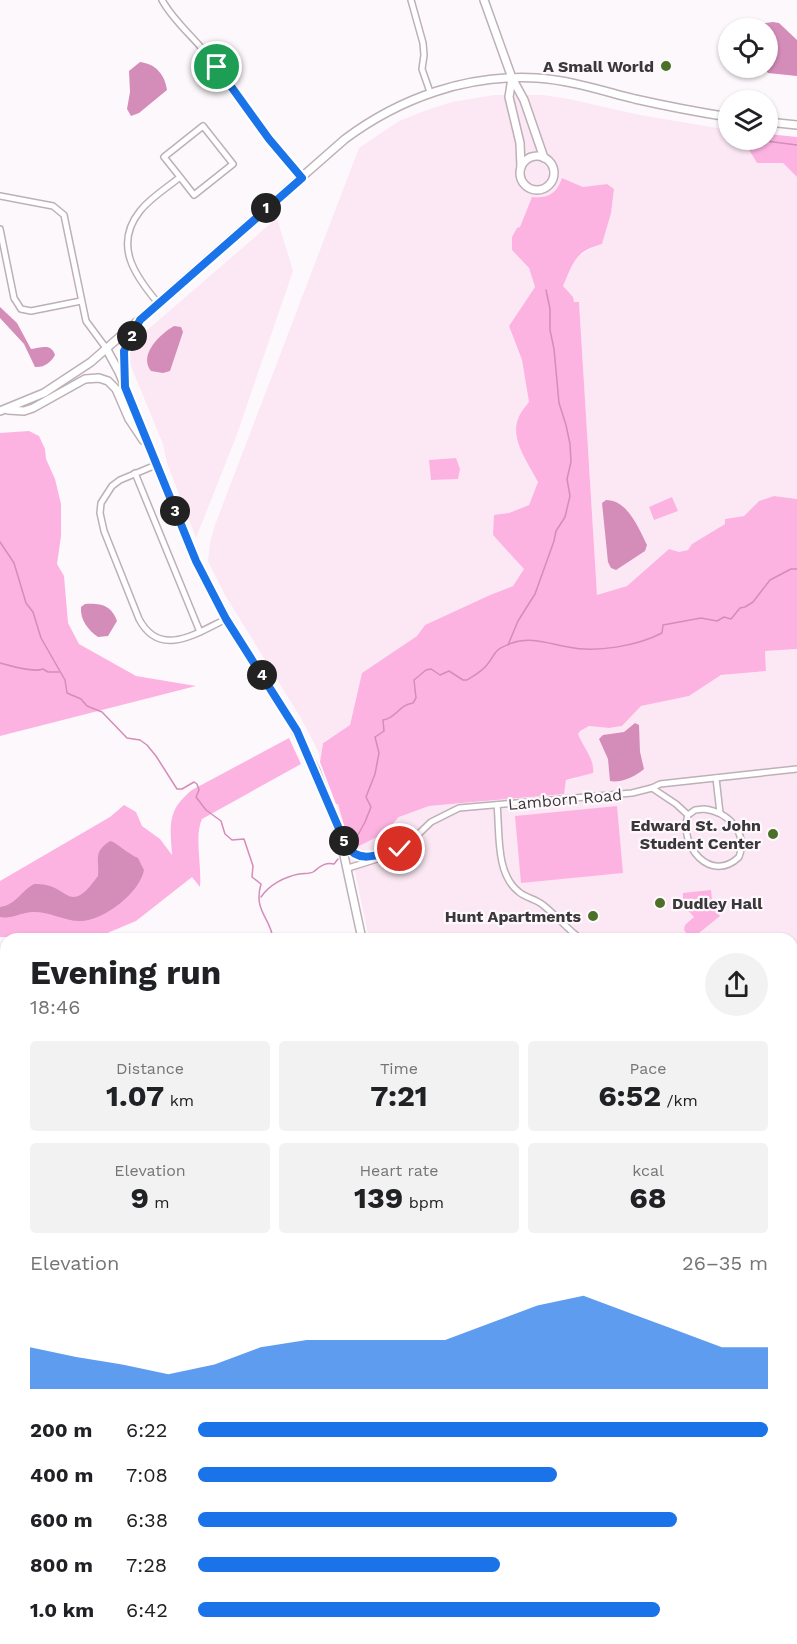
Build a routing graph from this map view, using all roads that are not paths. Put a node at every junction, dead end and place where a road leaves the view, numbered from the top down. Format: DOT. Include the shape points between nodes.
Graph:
graph roads {
  1 [pos="162,0"];
  2 [pos="411,0"];
  3 [pos="484,0"];
  4 [pos="512,78"];
  5 [pos="430,92"];
  6 [pos="718,115"];
  7 [pos="778,123"];
  8 [pos="797,125"];
  9 [pos="544,158"];
  10 [pos="521,168"];
  11 [pos="180,177"];
  12 [pos="302,178"];
  13 [pos="0,196"];
  14 [pos="0,229"];
  15 [pos="81,301"];
  16 [pos="158,303"];
  17 [pos="140,320"];
  18 [pos="106,348"];
  19 [pos="125,387"];
  20 [pos="1,411"];
  21 [pos="150,450"];
  22 [pos="156,465"];
  23 [pos="135,473"];
  24 [pos="226,619"];
  25 [pos="200,632"];
  26 [pos="797,769"];
  27 [pos="716,777"];
  28 [pos="652,788"];
  29 [pos="497,805"];
  30 [pos="720,813"];
  31 [pos="688,815"];
  32 [pos="339,832"];
  33 [pos="400,849"];
  34 [pos="348,868"];
  35 [pos="361,933"];
  36 [pos="573,933"];
  1 -- 12 [label="street"];
  2 -- 5 [label="street" via="423,43 422,69"];
  3 -- 4 [label="main road"];
  4 -- 5 [label="main road"];
  4 -- 6 [label="main road" via="560,81"];
  4 -- 9 [label="main road"];
  4 -- 10 [label="main road" via="509,97 520,143"];
  5 -- 12 [label="main road" via="362,126"];
  7 -- 8 [label="main road"];
  9 -- 10 [label="main road" via="529,158"];
  9 -- 10 [label="main road" via="554,173 543,188 525,185"];
  11 -- 11 [label="street" via="164,156 203,126 233,164 194,195"];
  11 -- 16 [label="street" via="144,207 129,232 131,266"];
  12 -- 16 [label="main road"];
  13 -- 15 [label="street" via="61,211"];
  14 -- 15 [label="street" via="14,298 21,309 31,311"];
  15 -- 18 [label="street" via="86,321"];
  16 -- 17 [label="main road"];
  17 -- 18 [label="main road"];
  17 -- 19 [label="main road" via="124,351"];
  18 -- 19 [label="main road"];
  18 -- 20 [label="main road" via="59,384"];
  19 -- 21 [label="main road"];
  20 -- 21 [label="main road" via="33,408 85,379 99,378 116,389 129,419"];
  21 -- 22 [label="main road"];
  22 -- 23 [label="street"];
  22 -- 24 [label="main road" via="196,561"];
  23 -- 25 [label="street"];
  23 -- 25 [label="street" via="111,486 100,513 132,600 144,627 157,639 173,641"];
  24 -- 25 [label="street"];
  24 -- 32 [label="main road" via="297,731"];
  26 -- 27 [label="street, Lamborn Road"];
  27 -- 28 [label="street, Lamborn Road"];
  27 -- 30 [label="street"];
  28 -- 29 [label="street, Lamborn Road"];
  28 -- 31 [label="street"];
  29 -- 33 [label="street, Lamborn Road" via="446,813"];
  29 -- 36 [label="street" via="503,863 510,883 545,906"];
  30 -- 31 [label="street" via="700,810"];
  30 -- 31 [label="street" via="734,824 741,840 739,856 726,866 707,863 696,855 685,834"];
  32 -- 33 [label="main road" via="359,857"];
  32 -- 34 [label="main road"];
  33 -- 34 [label="street, Lamborn Road"];
  34 -- 35 [label="main road"];
}
